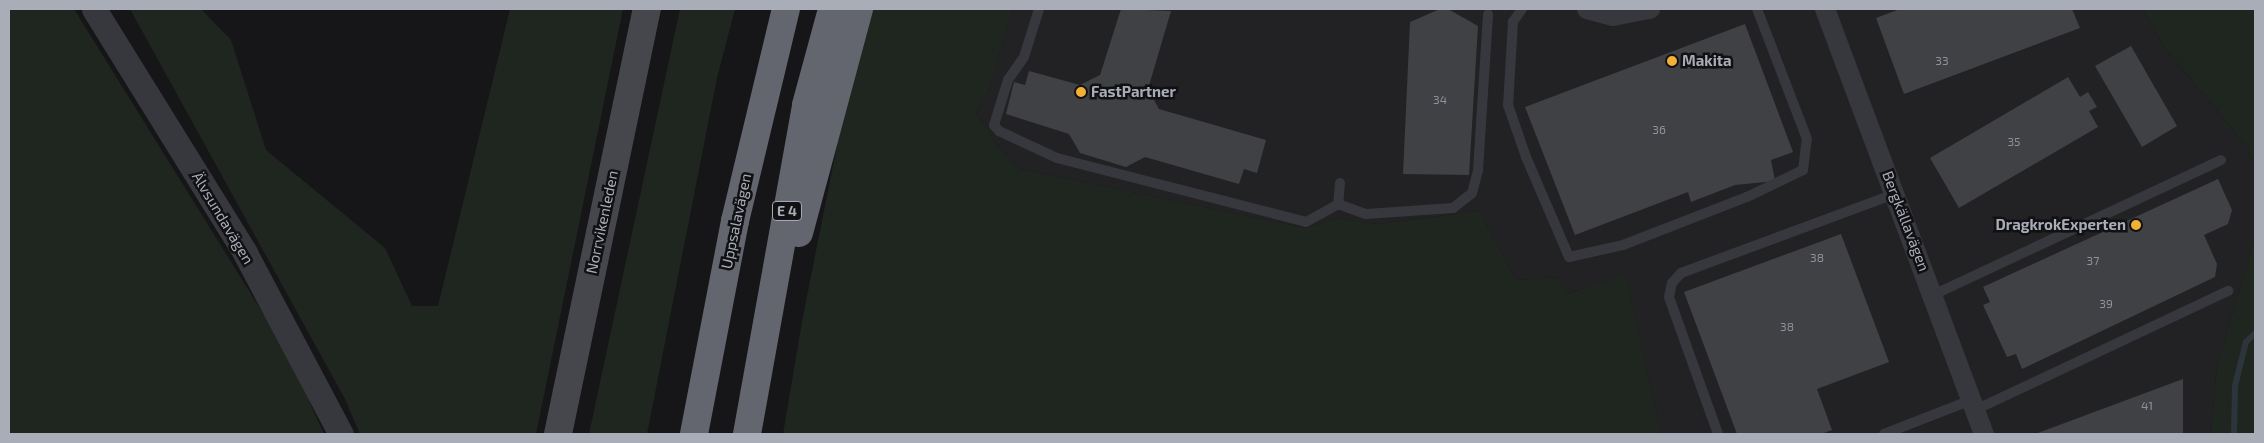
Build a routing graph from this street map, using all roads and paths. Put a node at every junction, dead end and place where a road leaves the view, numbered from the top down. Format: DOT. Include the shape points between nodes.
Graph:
graph roads {
  1 [pos="94,9"];
  2 [pos="647,9"];
  3 [pos="769,9"];
  4 [pos="786,9"];
  5 [pos="832,9"];
  6 [pos="859,9"];
  7 [pos="1039,9"];
  8 [pos="1522,9"];
  9 [pos="1587,9"];
  10 [pos="1650,9"];
  11 [pos="1756,9"];
  12 [pos="1825,9"];
  13 [pos="1488,14"];
  14 [pos="2221,160"];
  15 [pos="1340,183"];
  16 [pos="1895,194"];
  17 [pos="1338,204"];
  18 [pos="735,220"];
  19 [pos="2228,292"];
  20 [pos="1933,295"];
  21 [pos="1973,405"];
  22 [pos="748,425"];
  23 [pos="341,434"];
  24 [pos="558,434"];
  25 [pos="694,434"];
  26 [pos="1718,434"];
  27 [pos="1884,434"];
  28 [pos="1984,434"];
  1 -- 23 [label="street, Älvsundavägen" via="245,253"];
  2 -- 24 [label="main road, Norrvikenleden"];
  3 -- 18 [label="highway"];
  4 -- 18 [label="highway, Uppsalavägen"];
  5 -- 22 [label="highway, E 4" via="806,105"];
  6 -- 22 [label="highway"];
  7 -- 17 [label="lane" via="1024,57 1008,80 994,125 999,131 1057,158 1306,222"];
  8 -- 11 [label="lane" via="1514,22 1508,105 1526,157 1569,257 1623,245 1747,197 1803,170 1807,139"];
  9 -- 10 [label="street" via="1613,16"];
  12 -- 16 [label="street, Bergkällavägen"];
  13 -- 17 [label="lane" via="1478,170 1472,193 1453,208 1403,213 1366,214"];
  14 -- 20 [label="lane"];
  15 -- 17 [label="lane"];
  16 -- 20 [label="street, Bergkällavägen"];
  16 -- 26 [label="lane" via="1681,273 1672,282 1670,296"];
  18 -- 25 [label="highway, Uppsalavägen"];
  19 -- 21 [label="lane"];
  20 -- 21 [label="street, Bergkällavägen"];
  21 -- 27 [label="lane"];
  21 -- 28 [label="street, Bergkällavägen"];
}
